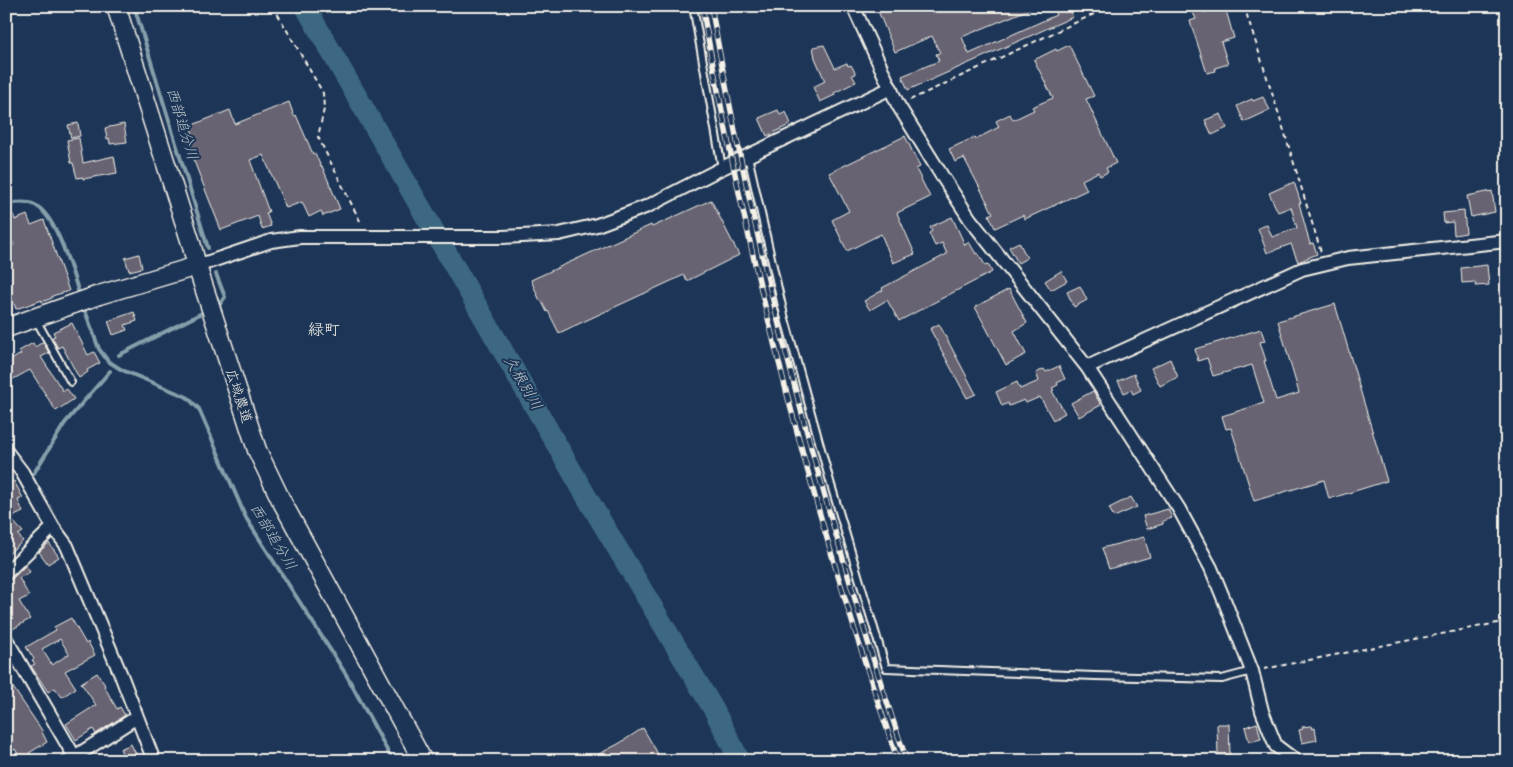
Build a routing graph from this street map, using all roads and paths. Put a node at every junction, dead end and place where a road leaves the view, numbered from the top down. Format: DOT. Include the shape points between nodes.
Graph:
graph roads {
  1 [pos="116,6"];
  2 [pos="273,6"];
  3 [pos="693,6"];
  4 [pos="853,6"];
  5 [pos="1111,6"];
  6 [pos="1244,6"];
  7 [pos="891,88"];
  8 [pos="898,105"];
  9 [pos="748,156"];
  10 [pos="722,168"];
  11 [pos="364,237"];
  12 [pos="1507,241"];
  13 [pos="1324,263"];
  14 [pos="196,266"];
  15 [pos="35,318"];
  16 [pos="7,324"];
  17 [pos="1087,367"];
  18 [pos="71,382"];
  19 [pos="6,451"];
  20 [pos="53,527"];
  21 [pos="6,573"];
  22 [pos="1507,621"];
  23 [pos="6,639"];
  24 [pos="1252,671"];
  25 [pos="137,717"];
  26 [pos="74,759"];
  27 [pos="154,761"];
  28 [pos="423,761"];
  29 [pos="1296,761"];
  1 -- 14 [label="street, 広域農道"];
  2 -- 11 [label="path" via="323,93 324,109 318,137 360,220"];
  3 -- 10 [label="lane"];
  4 -- 7 [label="street"];
  5 -- 8 [label="path"];
  6 -- 13 [label="path"];
  7 -- 8 [label="street"];
  7 -- 9 [label="street"];
  8 -- 17 [label="street" via="970,219"];
  9 -- 10 [label="street"];
  9 -- 24 [label="lane" via="784,315 886,668 1222,679"];
  10 -- 11 [label="street" via="648,206 597,225 560,234"];
  11 -- 14 [label="street" via="270,240"];
  12 -- 13 [label="street"];
  13 -- 17 [label="street" via="1302,269"];
  14 -- 15 [label="street"];
  14 -- 28 [label="street, 広域農道" via="261,458"];
  15 -- 16 [label="street"];
  15 -- 18 [label="lane"];
  17 -- 24 [label="street" via="1179,509 1211,568"];
  19 -- 20 [label="street" via="22,472"];
  20 -- 21 [label="street"];
  20 -- 25 [label="street" via="67,546"];
  22 -- 24 [label="path"];
  23 -- 26 [label="street"];
  24 -- 29 [label="street" via="1262,711 1276,746"];
  25 -- 26 [label="street"];
  25 -- 27 [label="street"];
}
